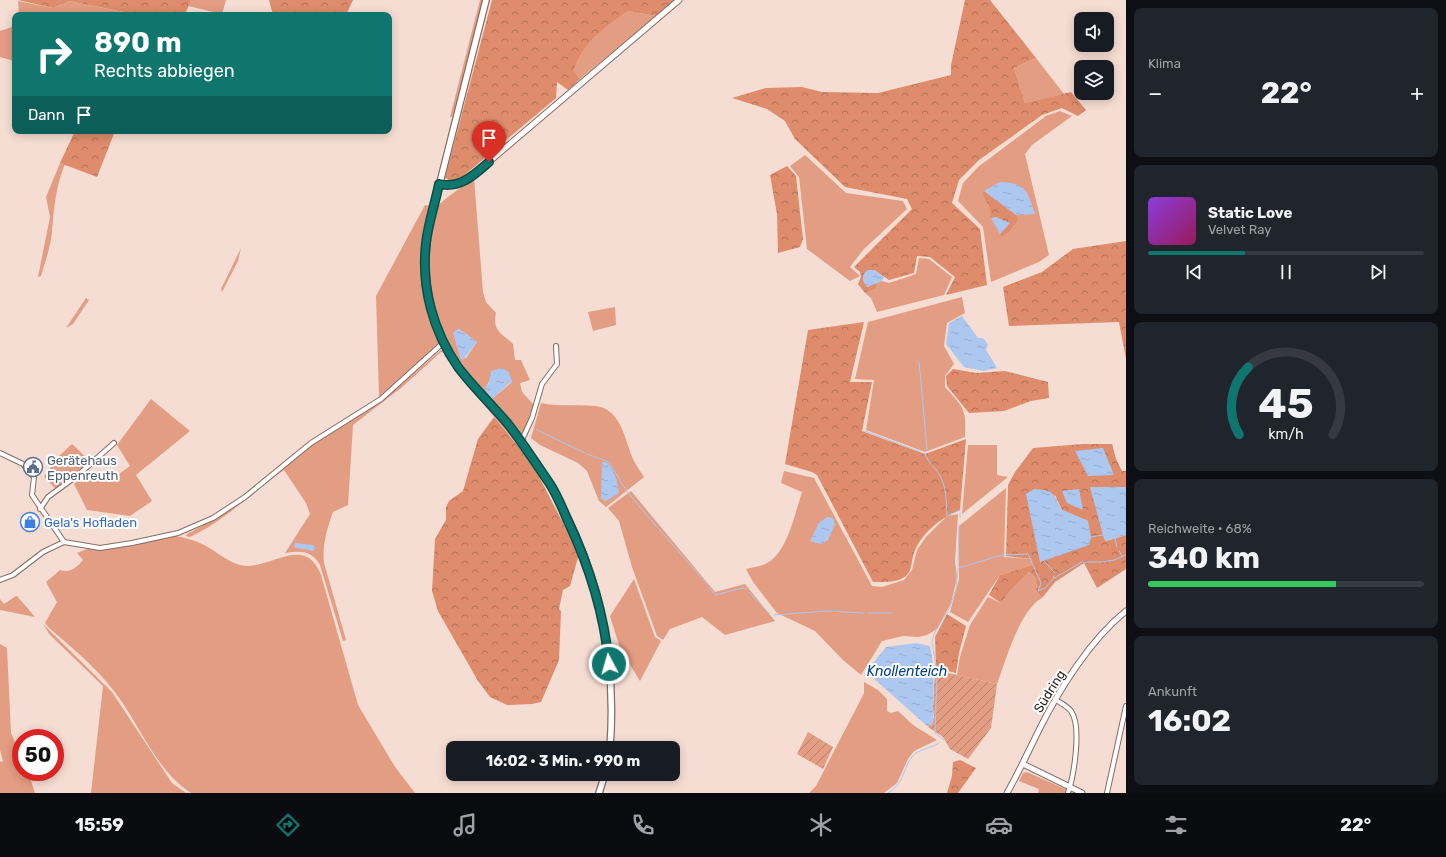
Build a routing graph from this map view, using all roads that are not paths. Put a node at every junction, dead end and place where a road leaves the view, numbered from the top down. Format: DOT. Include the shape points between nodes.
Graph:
graph roads {
  1 [pos="486,0"];
  2 [pos="679,0"];
  3 [pos="439,184"];
  4 [pos="443,343"];
  5 [pos="556,346"];
  6 [pos="521,442"];
  7 [pos="114,443"];
  8 [pos="0,453"];
  9 [pos="40,509"];
  10 [pos="64,542"];
  11 [pos="0,580"];
  12 [pos="1126,611"];
  13 [pos="1056,700"];
  14 [pos="1126,706"];
  15 [pos="610,741"];
  16 [pos="1023,764"];
  17 [pos="603,781"];
  18 [pos="1070,787"];
  19 [pos="600,793"];
  20 [pos="1007,793"];
  21 [pos="1068,793"];
  22 [pos="1082,793"];
  23 [pos="1107,793"];
  1 -- 3 [label="main road"];
  2 -- 3 [label="street" via="477,172 456,185"];
  3 -- 4 [label="main road" via="426,243 425,260 428,300"];
  4 -- 6 [label="main road" via="459,368"];
  4 -- 10 [label="street" via="381,399 311,443 245,497 213,518 178,533 125,544 100,548"];
  5 -- 6 [label="street" via="557,364 542,384 532,418"];
  6 -- 15 [label="main road" via="554,491 592,576 606,631 612,686"];
  7 -- 9 [label="street" via="48,497"];
  8 -- 9 [label="street" via="23,464 34,477 32,495"];
  9 -- 10 [label="street"];
  10 -- 11 [label="street" via="43,552 14,575"];
  12 -- 13 [label="street, Südring" via="1103,631"];
  13 -- 16 [label="street, Südring"];
  13 -- 18 [label="street" via="1072,712 1076,728"];
  14 -- 23 [label="street"];
  16 -- 18 [label="street"];
  16 -- 20 [label="street, Südring"];
  17 -- 19 [label="main road"];
  18 -- 21 [label="street"];
  18 -- 22 [label="street"];
}
